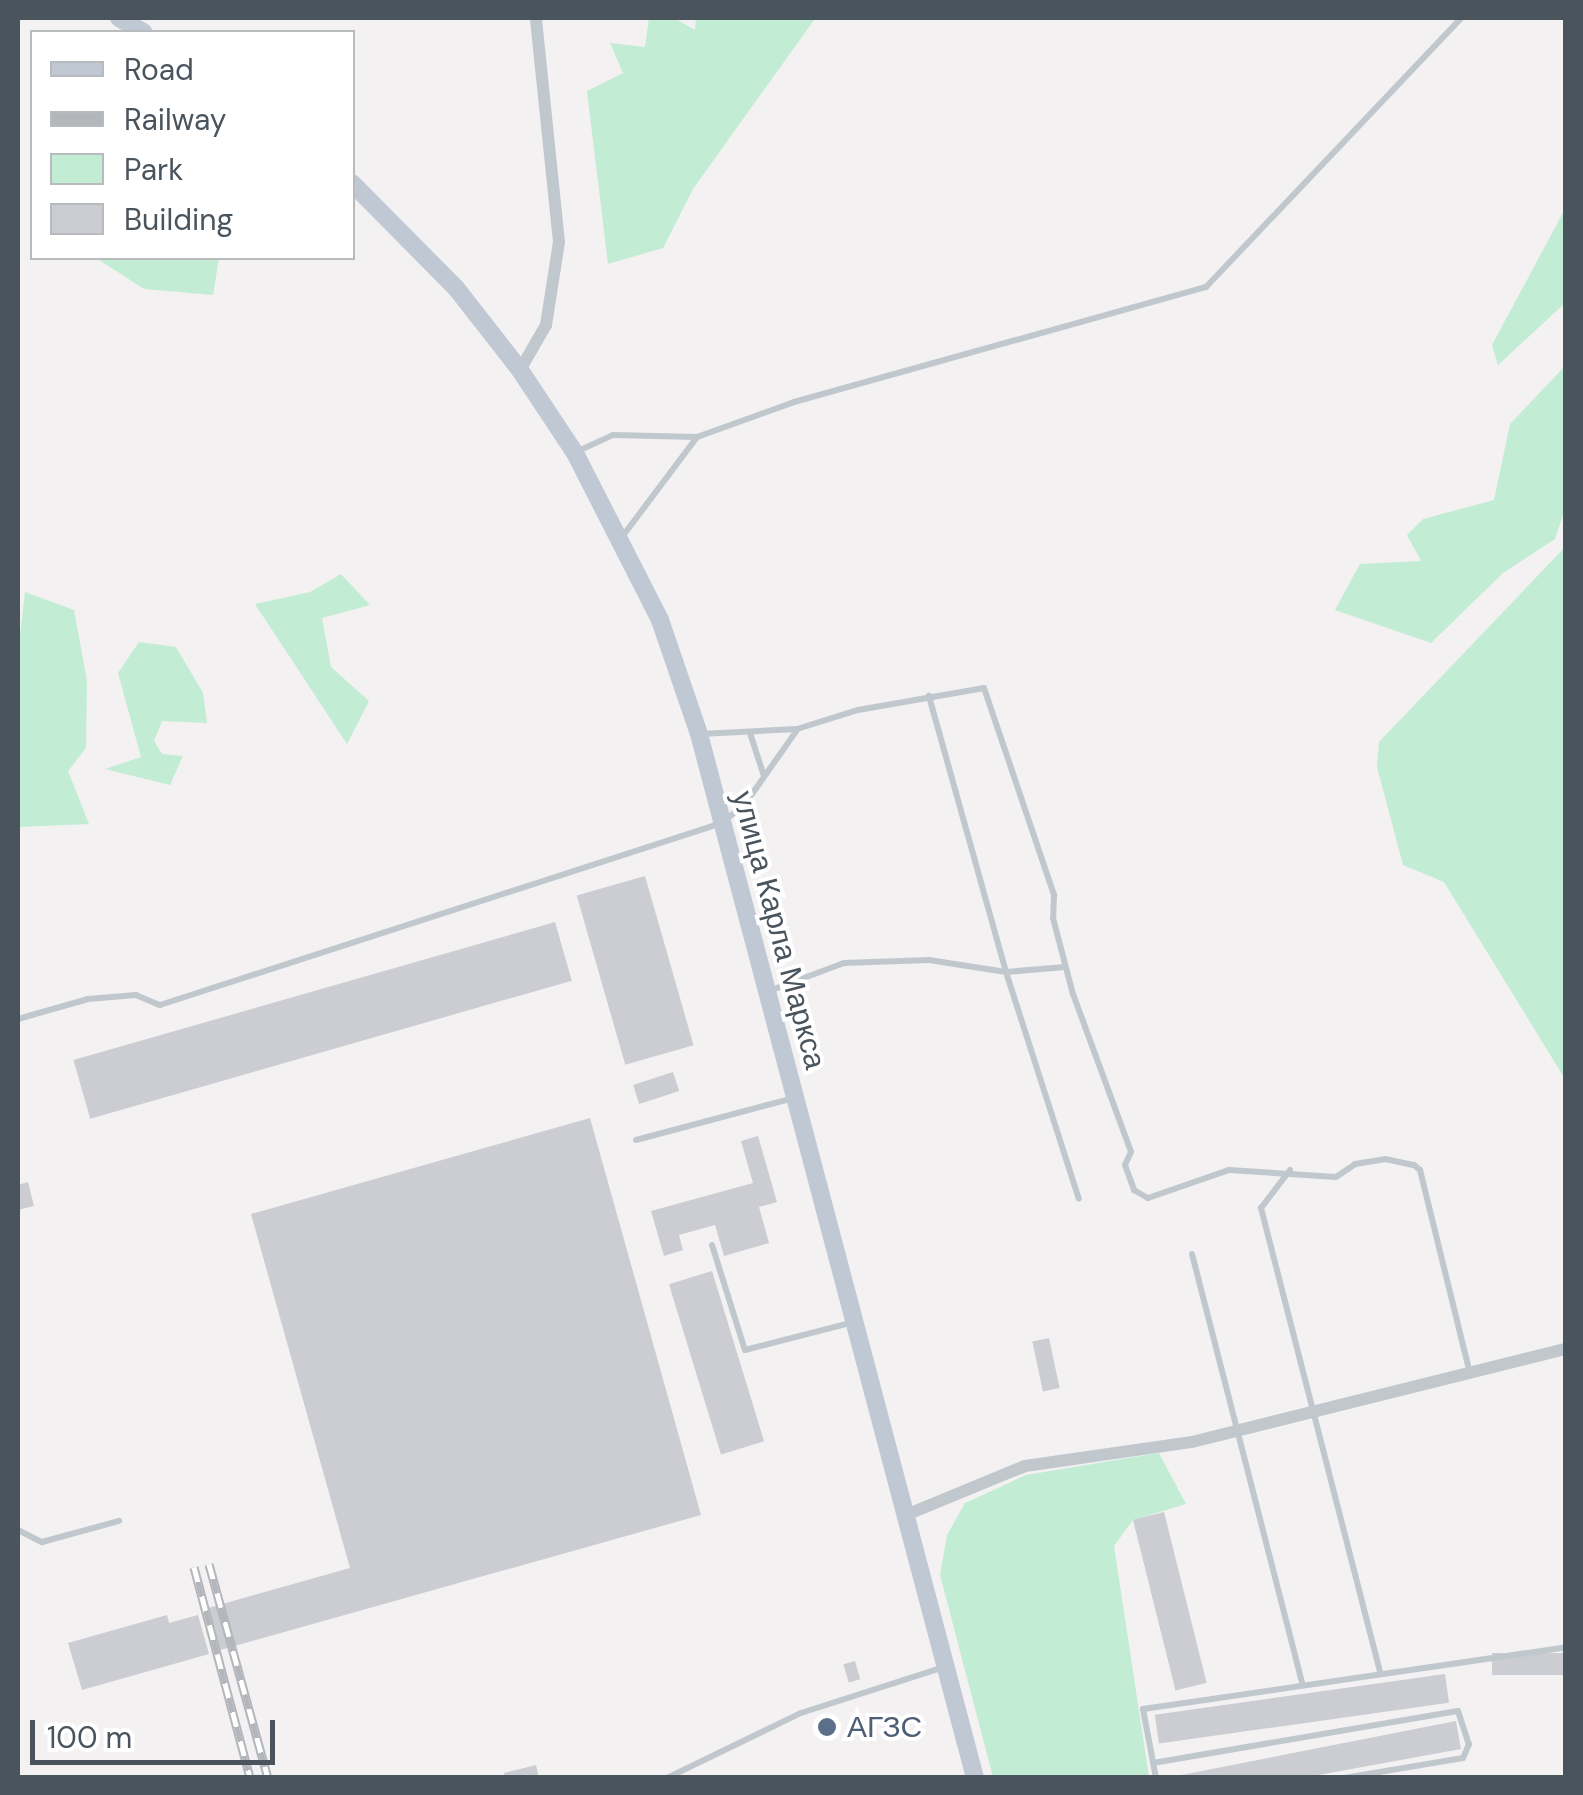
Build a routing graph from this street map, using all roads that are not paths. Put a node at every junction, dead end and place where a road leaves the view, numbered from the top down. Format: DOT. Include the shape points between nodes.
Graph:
graph roads {
  1 [pos="536,18"];
  2 [pos="1461,18"];
  3 [pos="355,185"];
  4 [pos="520,370"];
  5 [pos="697,437"];
  6 [pos="575,453"];
  7 [pos="622,538"];
  8 [pos="929,696"];
  9 [pos="797,729"];
  10 [pos="750,733"];
  11 [pos="699,734"];
  12 [pos="764,776"];
  13 [pos="722,823"];
  14 [pos="1066,968"];
  15 [pos="1006,972"];
  16 [pos="768,992"];
  17 [pos="18,1019"];
  18 [pos="795,1098"];
  19 [pos="636,1140"];
  20 [pos="1290,1170"];
  21 [pos="1078,1199"];
  22 [pos="712,1245"];
  23 [pos="1192,1254"];
  24 [pos="854,1321"];
  25 [pos="1566,1349"];
  26 [pos="1470,1373"];
  27 [pos="1314,1412"];
  28 [pos="1238,1431"];
  29 [pos="906,1516"];
  30 [pos="119,1520"];
  31 [pos="18,1530"];
  32 [pos="1566,1646"];
  33 [pos="946,1666"];
  34 [pos="1382,1674"];
  35 [pos="1303,1685"];
  36 [pos="1153,1763"];
  37 [pos="667,1778"];
  38 [pos="975,1778"];
  39 [pos="1156,1778"];
  40 [pos="1344,1778"];
  1 -- 4 [label="street" via="559,242 546,325"];
  2 -- 5 [label="lane" via="1206,287 794,402"];
  3 -- 4 [label="main road, улица Карла Маркса" via="456,288"];
  4 -- 6 [label="main road, улица Карла Маркса"];
  5 -- 6 [label="lane" via="613,435"];
  5 -- 7 [label="lane"];
  6 -- 7 [label="main road, улица Карла Маркса"];
  7 -- 11 [label="main road, улица Карла Маркса"];
  8 -- 9 [label="lane"];
  8 -- 14 [label="lane" via="984,688 1054,895"];
  8 -- 15 [label="lane"];
  9 -- 10 [label="lane"];
  9 -- 12 [label="lane"];
  10 -- 11 [label="lane"];
  10 -- 12 [label="lane"];
  11 -- 13 [label="main road, улица Карла Маркса"];
  12 -- 13 [label="lane"];
  13 -- 16 [label="main road, улица Карла Маркса"];
  13 -- 17 [label="lane" via="160,1005 136,994 88,999"];
  14 -- 15 [label="lane"];
  14 -- 20 [label="lane" via="1131,1152 1126,1165 1134,1190 1148,1198 1229,1170"];
  15 -- 16 [label="lane" via="930,960 844,963"];
  15 -- 21 [label="lane"];
  16 -- 18 [label="main road, улица Карла Маркса"];
  18 -- 19 [label="lane"];
  18 -- 24 [label="main road, улица Карла Маркса"];
  20 -- 26 [label="lane" via="1336,1177 1355,1164 1386,1159 1420,1170"];
  20 -- 27 [label="lane" via="1261,1208"];
  22 -- 24 [label="lane" via="745,1350"];
  23 -- 28 [label="lane" via="1224,1398"];
  24 -- 29 [label="main road, улица Карла Маркса"];
  25 -- 26 [label="street"];
  26 -- 27 [label="street"];
  27 -- 28 [label="street"];
  27 -- 34 [label="lane"];
  28 -- 29 [label="street" via="1025,1466"];
  28 -- 35 [label="lane"];
  29 -- 33 [label="main road, улица Карла Маркса"];
  30 -- 31 [label="lane" via="42,1542"];
  32 -- 34 [label="lane"];
  33 -- 37 [label="lane" via="801,1713"];
  33 -- 38 [label="main road, улица Карла Маркса"];
  34 -- 35 [label="lane"];
  35 -- 36 [label="lane" via="1143,1709"];
  36 -- 39 [label="lane"];
  36 -- 40 [label="lane" via="1458,1711 1469,1744 1462,1758"];
}
